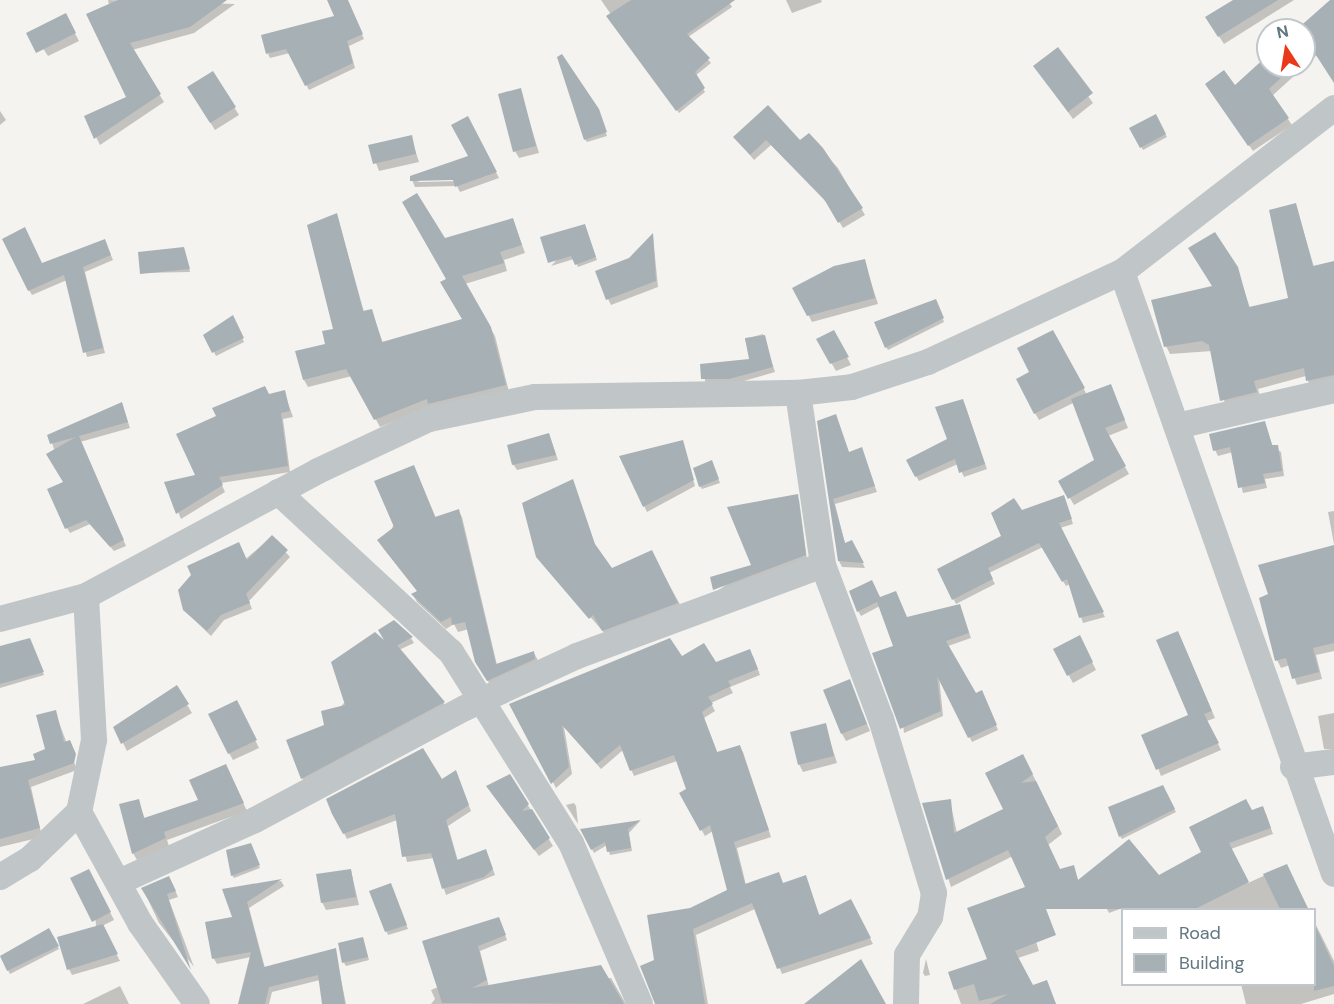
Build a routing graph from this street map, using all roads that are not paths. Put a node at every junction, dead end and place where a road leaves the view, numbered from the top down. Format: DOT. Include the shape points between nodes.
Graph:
graph roads {
  1 [pos="1334,108"];
  2 [pos="1122,272"];
  3 [pos="1334,390"];
  4 [pos="798,393"];
  5 [pos="1178,426"];
  6 [pos="278,492"];
  7 [pos="823,565"];
  8 [pos="86,596"];
  9 [pos="0,619"];
  10 [pos="481,702"];
  11 [pos="1334,762"];
  12 [pos="1293,767"];
  13 [pos="79,812"];
  14 [pos="1334,874"];
  15 [pos="0,877"];
  16 [pos="119,882"];
  17 [pos="197,1004"];
  18 [pos="640,1004"];
  19 [pos="906,1004"];
  1 -- 2 [label="street"];
  2 -- 4 [label="street" via="928,362 852,387"];
  2 -- 5 [label="street"];
  3 -- 5 [label="street"];
  4 -- 6 [label="street" via="535,397 429,419"];
  4 -- 7 [label="street"];
  5 -- 12 [label="street"];
  6 -- 8 [label="street"];
  6 -- 10 [label="street" via="451,652"];
  7 -- 10 [label="street" via="577,656"];
  7 -- 19 [label="street" via="881,718 934,893 930,917 907,955"];
  8 -- 9 [label="street"];
  8 -- 13 [label="street" via="94,740"];
  10 -- 16 [label="street" via="255,820"];
  10 -- 18 [label="street" via="571,843"];
  11 -- 12 [label="street"];
  12 -- 14 [label="street"];
  13 -- 15 [label="street" via="30,859"];
  13 -- 16 [label="street"];
  16 -- 17 [label="street" via="140,923"];
}
